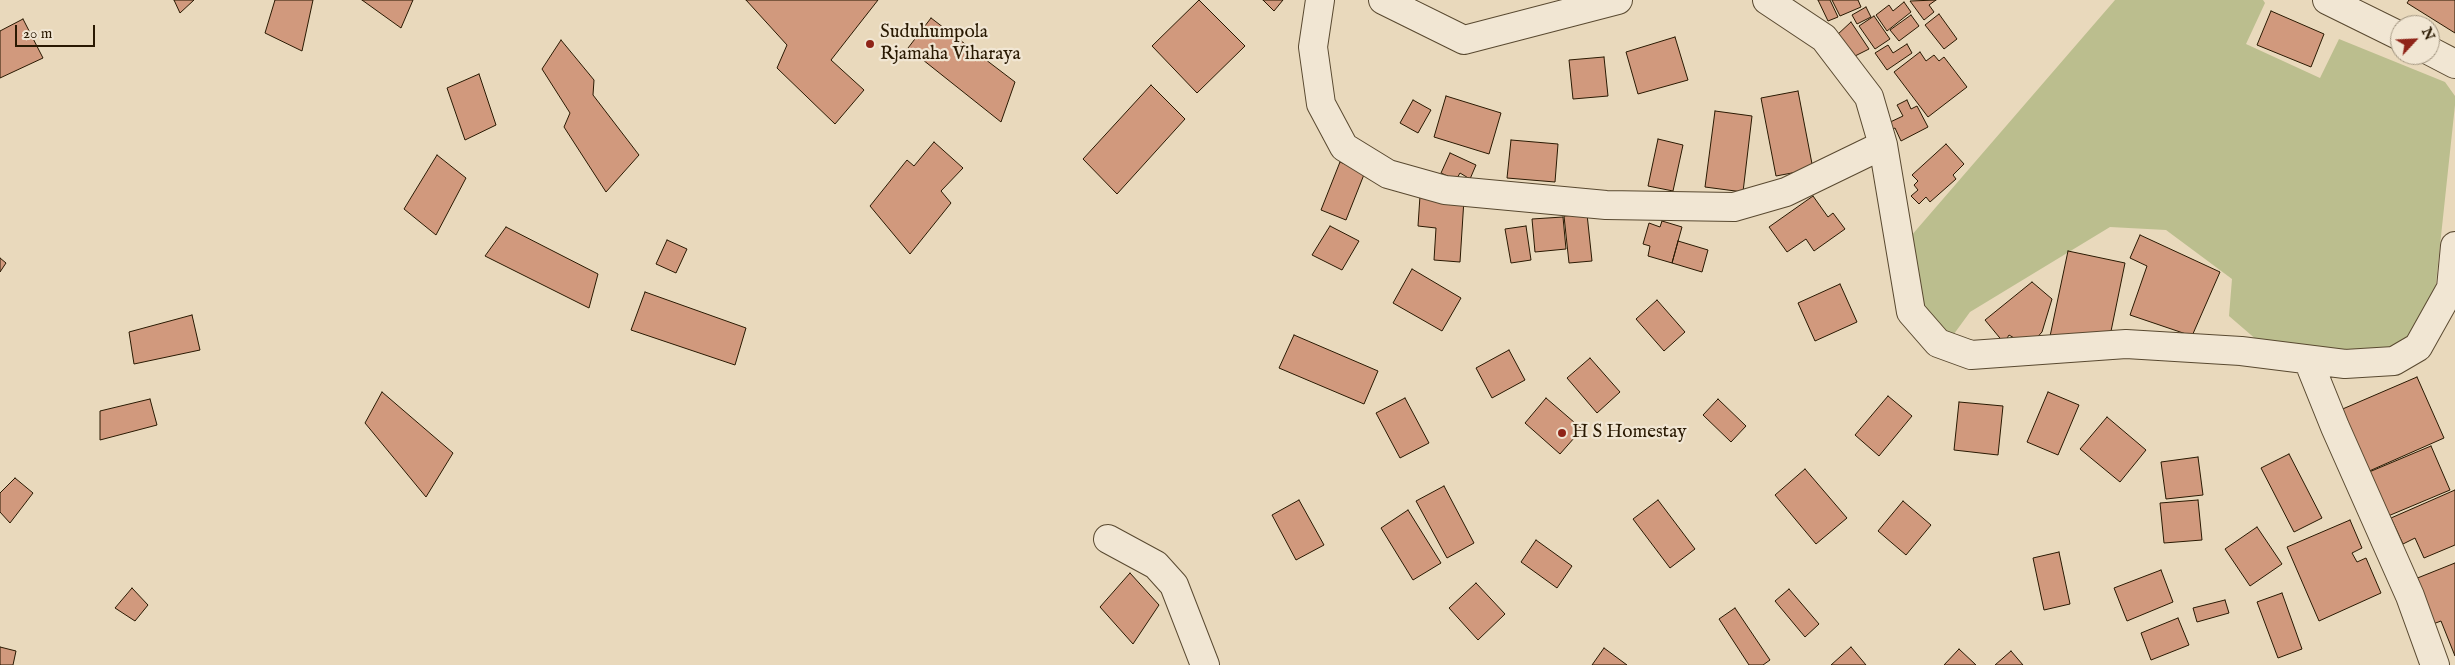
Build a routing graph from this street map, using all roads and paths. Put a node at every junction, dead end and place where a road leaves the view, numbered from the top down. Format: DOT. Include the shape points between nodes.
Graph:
graph roads {
  1 [pos="1320,0"];
  2 [pos="1383,0"];
  3 [pos="1618,0"];
  4 [pos="1767,0"];
  5 [pos="2327,0"];
  6 [pos="2390,31"];
  7 [pos="2440,56"];
  8 [pos="2455,64"];
  9 [pos="1882,145"];
  10 [pos="2455,246"];
  11 [pos="2308,360"];
  12 [pos="1108,539"];
  13 [pos="1205,665"];
  14 [pos="2435,665"];
  1 -- 9 [label="street" via="1313,47 1321,104 1344,148 1388,174 1445,190 1606,205 1734,207 1786,192"];
  2 -- 3 [label="street" via="1464,40"];
  4 -- 9 [label="street" via="1824,38 1869,98"];
  5 -- 6 [label="street"];
  7 -- 8 [label="street"];
  9 -- 11 [label="street" via="1911,312 1938,343 1972,355 2126,344 2241,350"];
  10 -- 11 [label="street" via="2451,288 2418,347 2394,361 2345,364"];
  11 -- 14 [label="street" via="2410,596"];
  12 -- 13 [label="street" via="1156,565 1174,585"];
}
